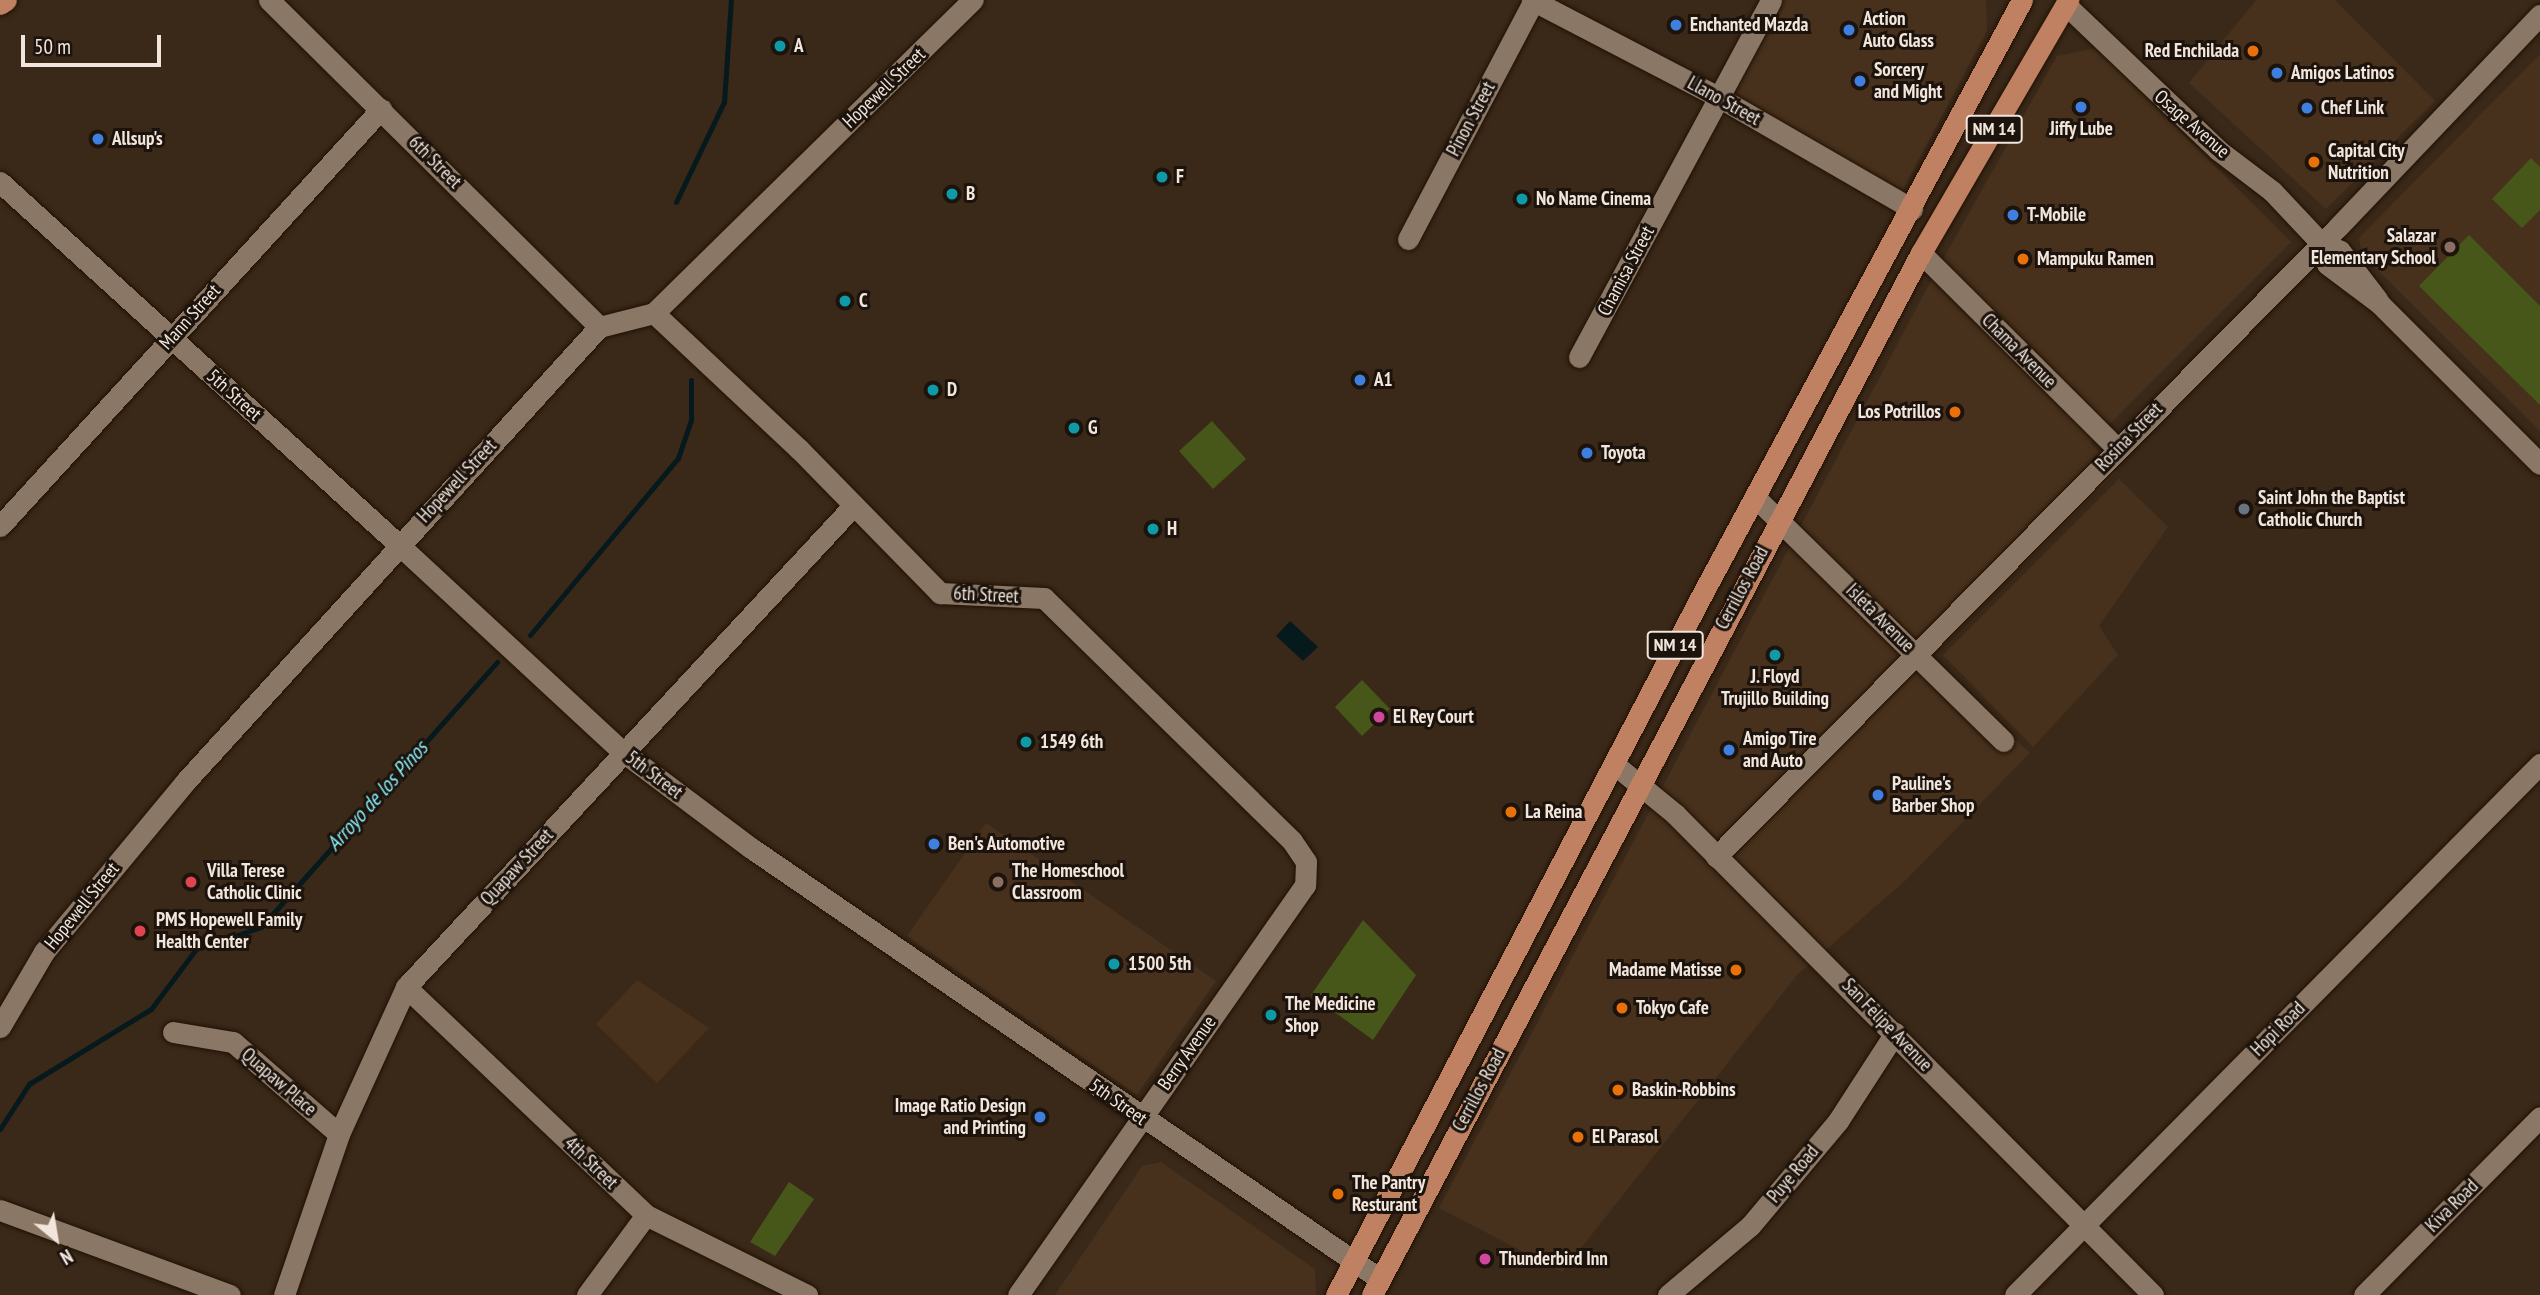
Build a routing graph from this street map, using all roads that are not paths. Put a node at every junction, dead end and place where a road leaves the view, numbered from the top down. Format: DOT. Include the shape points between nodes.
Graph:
graph roads {
  1 [pos="6,0"];
  2 [pos="269,0"];
  3 [pos="973,0"];
  4 [pos="1533,0"];
  5 [pos="1771,0"];
  6 [pos="2022,0"];
  7 [pos="2062,1"];
  8 [pos="0,4"];
  9 [pos="2540,15"];
  10 [pos="1720,98"];
  11 [pos="381,108"];
  12 [pos="0,182"];
  13 [pos="1912,209"];
  14 [pos="1408,239"];
  15 [pos="2320,242"];
  16 [pos="1922,253"];
  17 [pos="654,313"];
  18 [pos="599,327"];
  19 [pos="172,337"];
  20 [pos="1579,357"];
  21 [pos="2118,449"];
  22 [pos="2540,464"];
  23 [pos="1755,497"];
  24 [pos="854,505"];
  25 [pos="1779,518"];
  26 [pos="0,526"];
  27 [pos="398,544"];
  28 [pos="1916,654"];
  29 [pos="2003,741"];
  30 [pos="623,752"];
  31 [pos="1614,764"];
  32 [pos="2540,764"];
  33 [pos="1640,782"];
  34 [pos="1292,841"];
  35 [pos="1716,857"];
  36 [pos="406,987"];
  37 [pos="0,1027"];
  38 [pos="173,1032"];
  39 [pos="1895,1033"];
  40 [pos="2540,1117"];
  41 [pos="1141,1119"];
  42 [pos="339,1134"];
  43 [pos="0,1210"];
  44 [pos="646,1215"];
  45 [pos="2083,1226"];
  46 [pos="1352,1261"];
  47 [pos="1376,1287"];
  48 [pos="230,1295"];
  49 [pos="284,1295"];
  50 [pos="587,1295"];
  51 [pos="807,1295"];
  52 [pos="1018,1295"];
  53 [pos="1336,1295"];
  54 [pos="1668,1295"];
  55 [pos="2015,1295"];
  56 [pos="2153,1295"];
  57 [pos="2364,1295"];
  1 -- 8 [label="main road"];
  2 -- 11 [label="street, 6th Street"];
  3 -- 17 [label="street, Hopewell Street"];
  4 -- 10 [label="street, Llano Street"];
  4 -- 14 [label="street, Pinon Street"];
  5 -- 10 [label="street, Chamisa Street"];
  6 -- 13 [label="main road, Cerrillos Road / NM 14"];
  7 -- 15 [label="street, Osage Avenue" via="2208,141 2272,191"];
  7 -- 16 [label="main road, Cerrillos Road / NM 14"];
  9 -- 15 [label="street, Rosina Street"];
  10 -- 13 [label="street, Llano Street"];
  10 -- 20 [label="street, Chamisa Street"];
  11 -- 18 [label="street, 6th Street"];
  11 -- 19 [label="street, Mann Street"];
  12 -- 19 [label="street, 5th Street"];
  13 -- 23 [label="main road, Cerrillos Road / NM 14"];
  15 -- 21 [label="street, Rosina Street"];
  15 -- 22 [label="street, Osage Avenue" via="2327,264 2349,285 2380,304"];
  16 -- 21 [label="street, Chama Avenue"];
  16 -- 25 [label="main road, Cerrillos Road / NM 14"];
  17 -- 18 [label="street"];
  17 -- 24 [label="street, 6th Street"];
  18 -- 27 [label="street, Hopewell Street"];
  19 -- 26 [label="street, Mann Street"];
  19 -- 27 [label="street, 5th Street"];
  21 -- 28 [label="street, Rosina Street"];
  23 -- 25 [label="street, Isleta Avenue"];
  23 -- 31 [label="main road, Cerrillos Road / NM 14"];
  24 -- 30 [label="street, Quapaw Street"];
  24 -- 34 [label="street, 6th Street" via="940,593 1044,598"];
  25 -- 28 [label="street, Isleta Avenue"];
  25 -- 33 [label="main road, Cerrillos Road / NM 14"];
  27 -- 30 [label="street, 5th Street"];
  27 -- 37 [label="street, Hopewell Street" via="66,923"];
  28 -- 29 [label="street, Isleta Avenue"];
  28 -- 35 [label="street, Rosina Street"];
  30 -- 36 [label="street, Quapaw Street"];
  30 -- 41 [label="street, 5th Street" via="751,848"];
  31 -- 33 [label="street, San Felipe Avenue"];
  31 -- 46 [label="main road, Cerrillos Road / NM 14"];
  32 -- 45 [label="street, Hopi Road"];
  33 -- 35 [label="street, San Felipe Avenue"];
  33 -- 47 [label="main road, Cerrillos Road / NM 14"];
  34 -- 41 [label="street, Berry Avenue" via="1306,862 1305,885"];
  35 -- 39 [label="street, San Felipe Avenue"];
  36 -- 42 [label="street, Quapaw Street"];
  36 -- 44 [label="street, 4th Street"];
  38 -- 42 [label="street, Quapaw Place" via="233,1042"];
  39 -- 45 [label="street, San Felipe Avenue"];
  39 -- 54 [label="street, Puye Road" via="1838,1121 1750,1226"];
  40 -- 57 [label="street, Kiva Road"];
  41 -- 46 [label="street, 5th Street"];
  41 -- 52 [label="street, Berry Avenue"];
  42 -- 49 [label="street, Quapaw Street"];
  43 -- 48 [label="street"];
  44 -- 50 [label="street"];
  44 -- 51 [label="street, 4th Street"];
  45 -- 55 [label="street, Hopi Road"];
  45 -- 56 [label="street, San Felipe Avenue"];
  46 -- 47 [label="street, 5th Street"];
  46 -- 53 [label="main road, Cerrillos Road / NM 14"];
}
